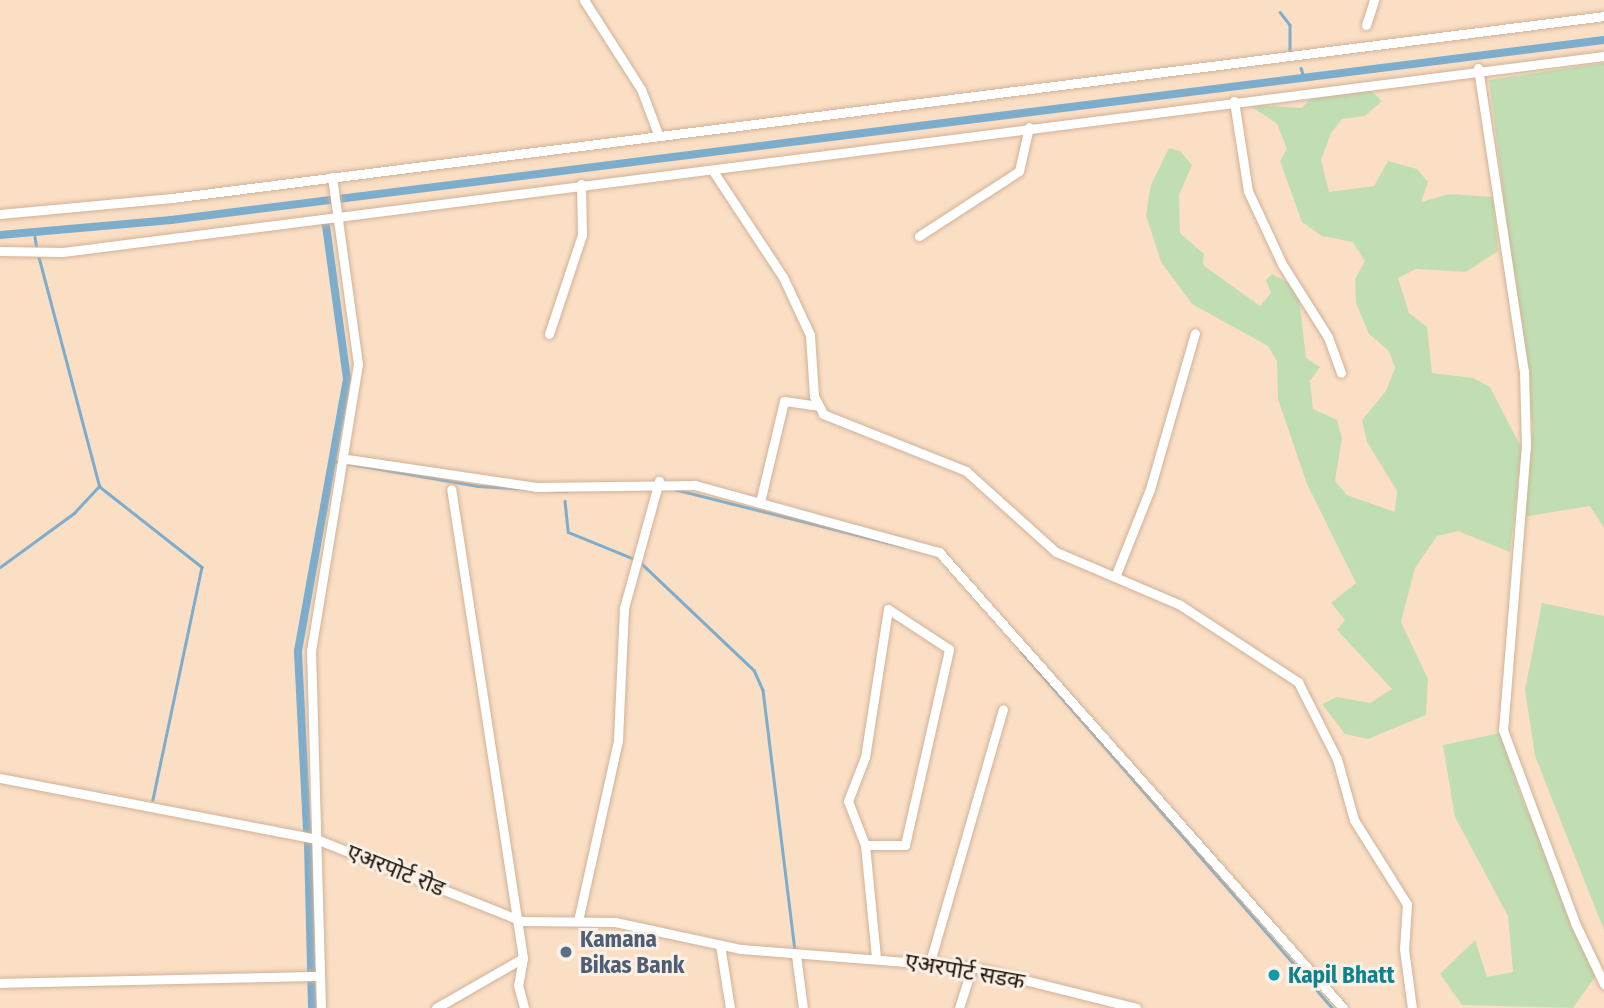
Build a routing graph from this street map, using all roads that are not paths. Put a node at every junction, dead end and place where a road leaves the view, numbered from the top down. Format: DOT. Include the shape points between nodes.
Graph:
graph roads {
  1 [pos="584,0"];
  2 [pos="1374,0"];
  3 [pos="1604,16"];
  4 [pos="1366,25"];
  5 [pos="1604,56"];
  6 [pos="1478,68"];
  7 [pos="1234,101"];
  8 [pos="1029,127"];
  9 [pos="658,134"];
  10 [pos="713,171"];
  11 [pos="332,181"];
  12 [pos="581,184"];
  13 [pos="0,214"];
  14 [pos="336,214"];
  15 [pos="919,236"];
  16 [pos="0,251"];
  17 [pos="1195,333"];
  18 [pos="549,334"];
  19 [pos="1340,373"];
  20 [pos="819,406"];
  21 [pos="346,465"];
  22 [pos="659,481"];
  23 [pos="451,490"];
  24 [pos="760,502"];
  25 [pos="1115,577"];
  26 [pos="1003,709"];
  27 [pos="0,778"];
  28 [pos="316,839"];
  29 [pos="865,845"];
  30 [pos="522,921"];
  31 [pos="578,921"];
  32 [pos="720,945"];
  33 [pos="794,955"];
  34 [pos="523,958"];
  35 [pos="876,958"];
  36 [pos="930,962"];
  37 [pos="972,967"];
  38 [pos="315,976"];
  39 [pos="0,983"];
  40 [pos="1604,984"];
  41 [pos="321,1008"];
  42 [pos="436,1008"];
  43 [pos="524,1008"];
  44 [pos="730,1008"];
  45 [pos="803,1008"];
  46 [pos="958,1008"];
  47 [pos="1136,1008"];
  48 [pos="1343,1008"];
  49 [pos="1412,1008"];
  1 -- 9 [label="street" via="641,89"];
  2 -- 4 [label="street"];
  3 -- 9 [label="street"];
  5 -- 6 [label="street"];
  6 -- 7 [label="street"];
  6 -- 40 [label="street" via="1524,371 1526,445 1503,730 1575,923"];
  7 -- 8 [label="street"];
  7 -- 19 [label="street" via="1248,191 1282,264 1328,337"];
  8 -- 10 [label="street"];
  8 -- 15 [label="street" via="1020,171"];
  9 -- 11 [label="street"];
  10 -- 12 [label="street"];
  10 -- 20 [label="street" via="783,277 804,324"];
  11 -- 13 [label="street"];
  11 -- 14 [label="street"];
  12 -- 14 [label="street"];
  12 -- 18 [label="street" via="582,234"];
  14 -- 16 [label="street" via="63,252"];
  14 -- 21 [label="street" via="358,364"];
  17 -- 25 [label="street" via="1150,489"];
  20 -- 24 [label="street" via="785,401"];
  20 -- 25 [label="street" via="823,414 881,441 966,471 1056,552"];
  21 -- 22 [label="street" via="536,487"];
  21 -- 28 [label="street" via="311,651"];
  22 -- 24 [label="street"];
  22 -- 31 [label="street" via="624,608 618,740"];
  23 -- 30 [label="street"];
  24 -- 48 [label="street" via="926,546 954,563 1112,754"];
  25 -- 49 [label="street" via="1181,605 1298,682 1337,759 1354,820 1407,904 1404,950"];
  26 -- 36 [label="street"];
  27 -- 28 [label="street, एअरपोर्ट रोड"];
  28 -- 30 [label="street, एअरपोर्ट रोड"];
  28 -- 38 [label="street"];
  29 -- 29 [label="street" via="848,801 865,757 888,609 949,649 905,845"];
  29 -- 35 [label="street"];
  30 -- 31 [label="street, एअरपोर्ट रोड"];
  30 -- 34 [label="street"];
  31 -- 32 [label="street, एअरपोर्ट रोड"];
  32 -- 33 [label="street, एअरपोर्ट रोड"];
  32 -- 44 [label="street"];
  33 -- 35 [label="street, एअरपोर्ट सडक"];
  33 -- 45 [label="street"];
  34 -- 42 [label="street"];
  34 -- 43 [label="street" via="518,985"];
  35 -- 36 [label="street, एअरपोर्ट सडक"];
  36 -- 37 [label="street, एअरपोर्ट सडक"];
  37 -- 46 [label="street"];
  37 -- 47 [label="street, एअरपोर्ट सडक"];
  38 -- 39 [label="street"];
  38 -- 41 [label="street"];
}
